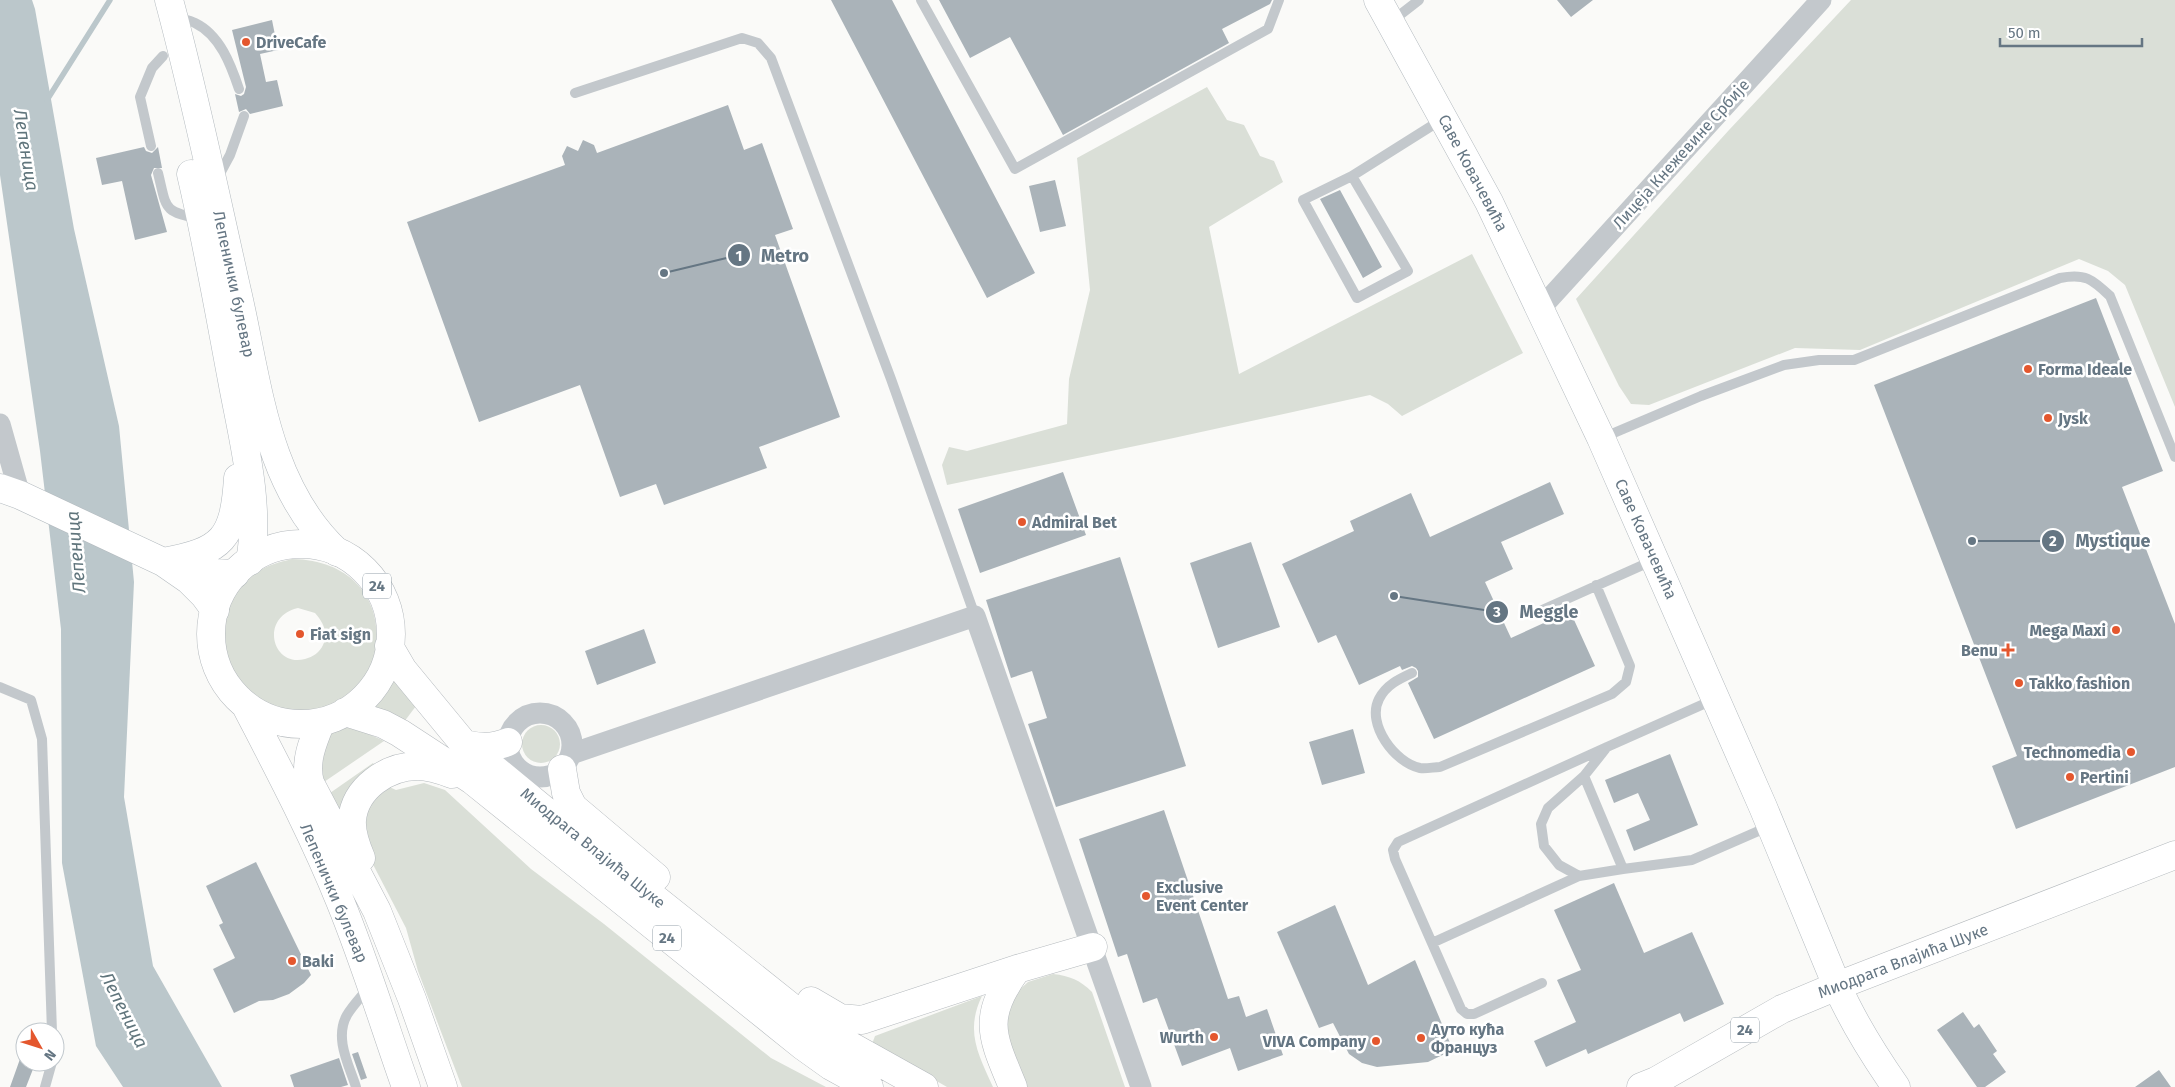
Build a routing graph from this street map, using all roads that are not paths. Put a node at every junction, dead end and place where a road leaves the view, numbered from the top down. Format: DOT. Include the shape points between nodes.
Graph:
graph roads {
  1 [pos="151,0"];
  2 [pos="921,0"];
  3 [pos="1279,0"];
  4 [pos="1419,0"];
  5 [pos="1821,0"];
  6 [pos="171,8"];
  7 [pos="1384,11"];
  8 [pos="163,56"];
  9 [pos="239,89"];
  10 [pos="575,93"];
  11 [pos="244,116"];
  12 [pos="1444,118"];
  13 [pos="151,146"];
  14 [pos="158,173"];
  15 [pos="1352,176"];
  16 [pos="213,186"];
  17 [pos="200,220"];
  18 [pos="1540,309"];
  19 [pos="0,426"];
  20 [pos="242,430"];
  21 [pos="1601,438"];
  22 [pos="2175,457"];
  23 [pos="10,492"];
  24 [pos="337,552"];
  25 [pos="1654,559"];
  26 [pos="163,562"];
  27 [pos="242,567"];
  28 [pos="1596,585"];
  29 [pos="214,610"];
  30 [pos="1531,615"];
  31 [pos="975,616"];
  32 [pos="389,646"];
  33 [pos="1412,673"];
  34 [pos="0,687"];
  35 [pos="1716,698"];
  36 [pos="246,706"];
  37 [pos="333,717"];
  38 [pos="508,742"];
  39 [pos="464,744"];
  40 [pos="1607,747"];
  41 [pos="567,761"];
  42 [pos="1584,776"];
  43 [pos="472,780"];
  44 [pos="1771,826"];
  45 [pos="2175,855"];
  46 [pos="1623,869"];
  47 [pos="1579,876"];
  48 [pos="377,911"];
  49 [pos="699,933"];
  50 [pos="1432,943"];
  51 [pos="1093,948"];
  52 [pos="725,955"];
  53 [pos="1017,969"];
  54 [pos="1542,982"];
  55 [pos="372,984"];
  56 [pos="1837,986"];
  57 [pos="52,1022"];
  58 [pos="49,1072"];
  59 [pos="45,1087"];
  60 [pos="356,1087"];
  61 [pos="406,1087"];
  62 [pos="443,1087"];
  63 [pos="869,1087"];
  64 [pos="924,1087"];
  65 [pos="1014,1087"];
  66 [pos="1142,1087"];
  67 [pos="1641,1087"];
  68 [pos="1896,1087"];
  1 -- 8 [label="main road, Лепенички булевар"];
  2 -- 3 [label="lane" via="1015,169 1268,29"];
  4 -- 7 [label="lane"];
  5 -- 18 [label="street, Лицеја Кнежевине Србије"];
  6 -- 9 [label="lane" via="210,35 227,56"];
  6 -- 16 [label="main road, Лепенички булевар"];
  7 -- 12 [label="main road, Саве Ковачевића"];
  8 -- 13 [label="lane" via="152,68 140,97"];
  8 -- 17 [label="main road, Лепенички булевар"];
  10 -- 31 [label="lane" via="742,38 758,43 771,58"];
  11 -- 16 [label="lane" via="230,155"];
  12 -- 15 [label="lane"];
  12 -- 18 [label="main road, Саве Ковачевића"];
  14 -- 17 [label="lane" via="166,205 177,214"];
  15 -- 15 [label="lane" via="1303,200 1357,298 1408,271"];
  16 -- 24 [label="main road, Лепенички булевар" via="272,446 310,522"];
  17 -- 20 [label="main road, Лепенички булевар"];
  18 -- 21 [label="main road, Саве Ковачевића"];
  19 -- 23 [label="street"];
  20 -- 26 [label="main road" via="235,515 228,530 203,552"];
  20 -- 27 [label="main road, Лепенички булевар" via="254,522 254,541"];
  21 -- 22 [label="lane" via="1784,365 1818,360 1854,360 2060,278 2076,275 2096,282 2110,296"];
  21 -- 25 [label="main road, Саве Ковачевића"];
  23 -- 26 [label="main road"];
  24 -- 27 [label="main road, 24" via="315,546 292,545 270,550"];
  24 -- 32 [label="main road, 24" via="361,567 379,590 389,616"];
  25 -- 28 [label="lane"];
  25 -- 35 [label="main road, Саве Ковачевића"];
  26 -- 27 [label="main road" via="214,573"];
  26 -- 29 [label="main road" via="189,580"];
  27 -- 29 [label="main road, 24" via="222,591"];
  28 -- 30 [label="lane"];
  28 -- 33 [label="lane" via="1630,666 1626,682 1612,694 1440,767 1419,768 1399,757 1384,740 1376,721 1378,699 1393,682"];
  29 -- 36 [label="main road, 24" via="211,638 217,667 232,692"];
  31 -- 41 [label="street"];
  31 -- 51 [label="street"];
  32 -- 37 [label="main road, 24" via="384,667 374,686 359,702"];
  32 -- 39 [label="main road, Миодрага Влајића Шуке / 24" via="402,670"];
  34 -- 57 [label="lane" via="31,700 42,739"];
  35 -- 40 [label="lane"];
  35 -- 44 [label="main road, Саве Ковачевића"];
  36 -- 37 [label="main road, 24" via="277,721 300,724"];
  36 -- 55 [label="main road, Лепенички булевар / 24" via="293,797 340,900"];
  37 -- 43 [label="main road, Миодрага Влајића Шуке / 24" via="383,724"];
  37 -- 48 [label="main road, Лепенички булевар" via="310,755 308,775"];
  38 -- 39 [label="main road" via="478,748"];
  38 -- 41 [label="street" via="514,763 531,776 553,774"];
  38 -- 41 [label="street" via="511,732 525,716 546,713 564,723 570,732 573,743"];
  39 -- 49 [label="main road, Миодрага Влајића Шуке / 24"];
  40 -- 42 [label="lane"];
  40 -- 50 [label="lane" via="1398,842 1393,850 1395,859"];
  41 -- 49 [label="main road" via="566,793 573,807 617,842 674,895"];
  42 -- 46 [label="lane"];
  42 -- 47 [label="lane" via="1548,808 1540,824 1544,846 1559,865"];
  43 -- 48 [label="main road" via="439,770 408,767 387,772 365,790 355,807 352,822"];
  43 -- 63 [label="main road, Миодрага Влајића Шуке / 24" via="803,1046"];
  44 -- 46 [label="lane" via="1692,860"];
  44 -- 56 [label="main road, Саве Ковачевића"];
  45 -- 56 [label="main road, Миодрага Влајића Шуке / 24"];
  46 -- 47 [label="lane"];
  47 -- 50 [label="lane"];
  48 -- 62 [label="main road, Лепенички булевар"];
  49 -- 52 [label="main road, Миодрага Влајића Шуке / 24"];
  50 -- 54 [label="lane" via="1461,1009 1467,1014 1474,1014"];
  51 -- 53 [label="main road"];
  51 -- 66 [label="street"];
  52 -- 53 [label="main road" via="752,964 834,1016 855,1021 875,1018"];
  52 -- 64 [label="main road, Миодрага Влајића Шуке / 24" via="814,1024"];
  53 -- 65 [label="main road" via="998,999 993,1025 993,1036"];
  55 -- 60 [label="lane" via="347,1015 342,1027 342,1045"];
  55 -- 61 [label="main road, Лепенички булевар / 24"];
  56 -- 67 [label="main road, Миодрага Влајића Шуке / 24" via="1782,1009"];
  56 -- 68 [label="main road, Саве Ковачевића" via="1871,1051"];
  58 -- 59 [label="lane"];
}
